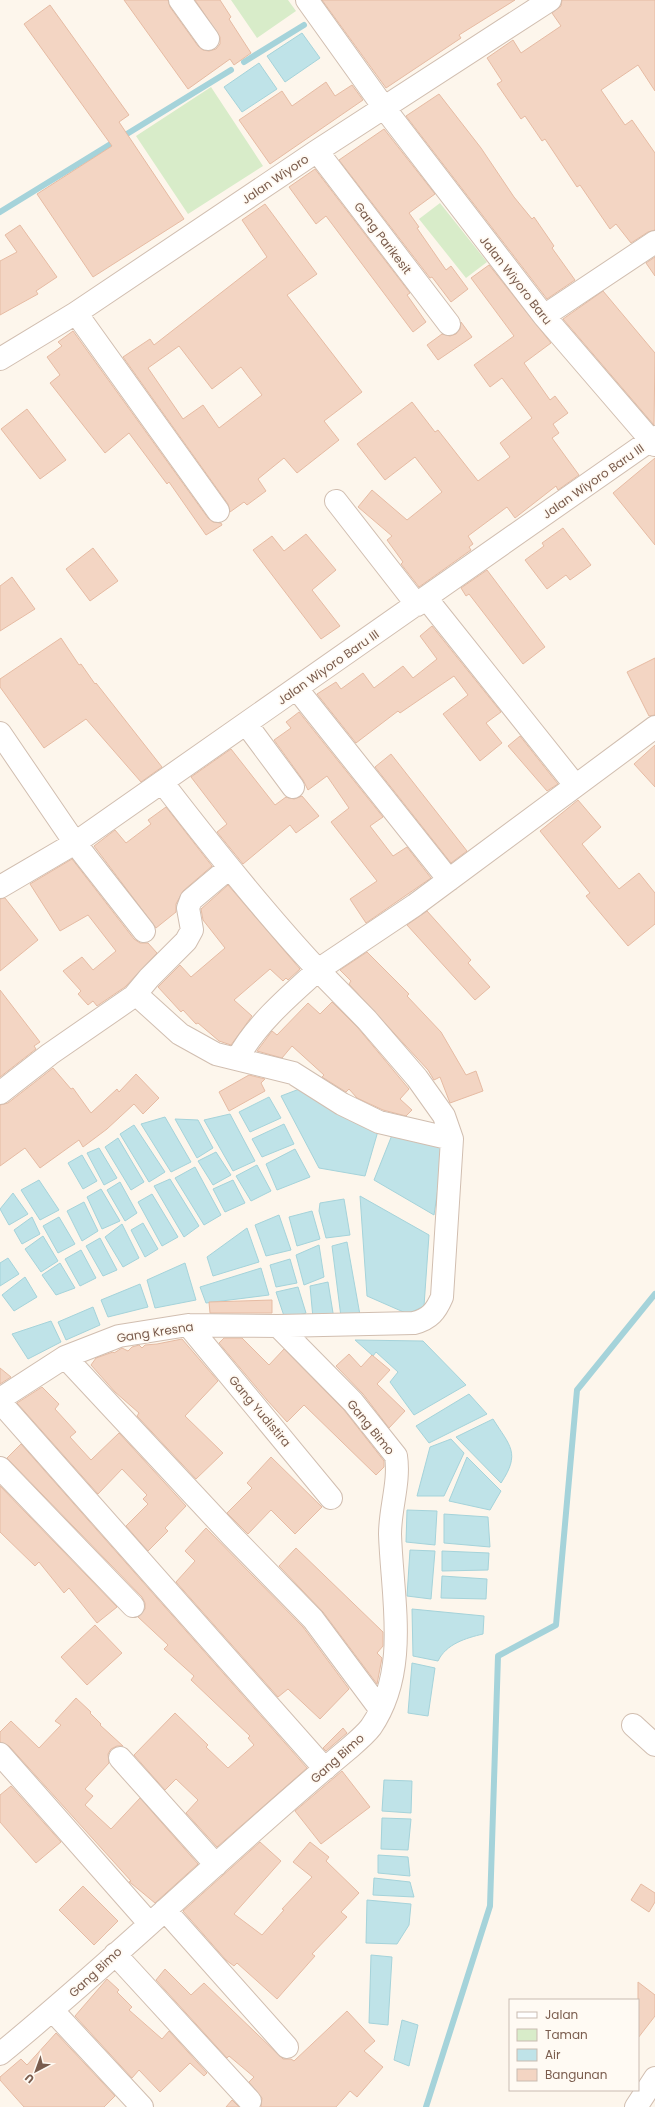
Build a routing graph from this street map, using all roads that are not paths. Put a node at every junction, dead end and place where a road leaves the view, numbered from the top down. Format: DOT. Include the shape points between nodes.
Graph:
graph roads {
  1 [pos="180,0"];
  2 [pos="307,0"];
  3 [pos="550,0"];
  4 [pos="208,39"];
  5 [pos="385,109"];
  6 [pos="317,151"];
  7 [pos="655,242"];
  8 [pos="76,313"];
  9 [pos="544,316"];
  10 [pos="448,324"];
  11 [pos="0,359"];
  12 [pos="654,441"];
  13 [pos="336,500"];
  14 [pos="218,511"];
  15 [pos="422,602"];
  16 [pos="297,689"];
  17 [pos="247,725"];
  18 [pos="653,731"];
  19 [pos="0,733"];
  20 [pos="162,782"];
  21 [pos="575,785"];
  22 [pos="292,787"];
  23 [pos="75,843"];
  24 [pos="228,868"];
  25 [pos="449,880"];
  26 [pos="0,887"];
  27 [pos="144,931"];
  28 [pos="318,970"];
  29 [pos="134,996"];
  30 [pos="238,1059"];
  31 [pos="0,1093"];
  32 [pos="452,1139"];
  33 [pos="188,1325"];
  34 [pos="278,1326"];
  35 [pos="65,1357"];
  36 [pos="0,1400"];
  37 [pos="0,1468"];
  38 [pos="331,1498"];
  39 [pos="134,1606"];
  40 [pos="380,1709"];
  41 [pos="633,1725"];
  42 [pos="655,1745"];
  43 [pos="0,1754"];
  44 [pos="120,1758"];
  45 [pos="325,1769"];
  46 [pos="216,1865"];
  47 [pos="157,1917"];
  48 [pos="115,1954"];
  49 [pos="53,2011"];
  50 [pos="287,2048"];
  51 [pos="0,2054"];
  52 [pos="655,2078"];
  53 [pos="250,2102"];
  54 [pos="142,2107"];
  55 [pos="636,2107"];
  1 -- 4 [label="street"];
  2 -- 5 [label="street, Jalan Wiyoro Baru"];
  3 -- 5 [label="street, Jalan Wiyoro"];
  5 -- 6 [label="street, Jalan Wiyoro"];
  5 -- 9 [label="street, Jalan Wiyoro Baru"];
  6 -- 8 [label="street, Jalan Wiyoro"];
  6 -- 10 [label="street, Gang Parikesit"];
  7 -- 9 [label="street"];
  8 -- 11 [label="street, Jalan Wiyoro"];
  8 -- 14 [label="street"];
  9 -- 12 [label="street, Jalan Wiyoro Baru"];
  12 -- 15 [label="street, Jalan Wiyoro Baru III"];
  13 -- 15 [label="street"];
  15 -- 16 [label="street, Jalan Wiyoro Baru III"];
  15 -- 21 [label="street"];
  16 -- 17 [label="street, Jalan Wiyoro Baru III"];
  16 -- 25 [label="street"];
  17 -- 20 [label="street, Jalan Wiyoro Baru III"];
  17 -- 22 [label="street"];
  18 -- 21 [label="street"];
  19 -- 23 [label="street"];
  20 -- 23 [label="street, Jalan Wiyoro Baru III"];
  20 -- 24 [label="street"];
  21 -- 25 [label="street"];
  23 -- 26 [label="street, Jalan Wiyoro Baru III"];
  23 -- 27 [label="street"];
  24 -- 28 [label="street"];
  24 -- 29 [label="street" via="191,900 188,908 192,930 186,941"];
  25 -- 28 [label="street"];
  28 -- 30 [label="street" via="278,1008 243,1049"];
  28 -- 32 [label="street" via="367,1020 417,1078 444,1116"];
  29 -- 30 [label="street" via="143,999 180,1034 216,1054"];
  29 -- 31 [label="street" via="50,1054"];
  30 -- 32 [label="street" via="293,1073 342,1104 379,1122"];
  32 -- 34 [label="street, Gang Kresna" via="442,1297 431,1315 414,1323"];
  33 -- 34 [label="street, Gang Kresna"];
  33 -- 35 [label="street, Gang Kresna" via="119,1336"];
  33 -- 38 [label="street, Gang Yudistira"];
  34 -- 40 [label="street, Gang Bimo" via="353,1402 396,1456 390,1533 395,1603 394,1670"];
  35 -- 36 [label="street, Gang Kresna"];
  35 -- 40 [label="street" via="313,1619"];
  36 -- 45 [label="street"];
  37 -- 39 [label="street"];
  40 -- 45 [label="street, Gang Bimo" via="371,1727"];
  41 -- 42 [label="street"];
  43 -- 47 [label="street"];
  44 -- 46 [label="street"];
  45 -- 46 [label="street, Gang Bimo"];
  46 -- 47 [label="street, Gang Bimo"];
  47 -- 48 [label="street, Gang Bimo"];
  47 -- 50 [label="street"];
  48 -- 49 [label="street, Gang Bimo"];
  48 -- 53 [label="street"];
  49 -- 51 [label="street, Gang Bimo"];
  49 -- 54 [label="street"];
  52 -- 55 [label="street"];
}
